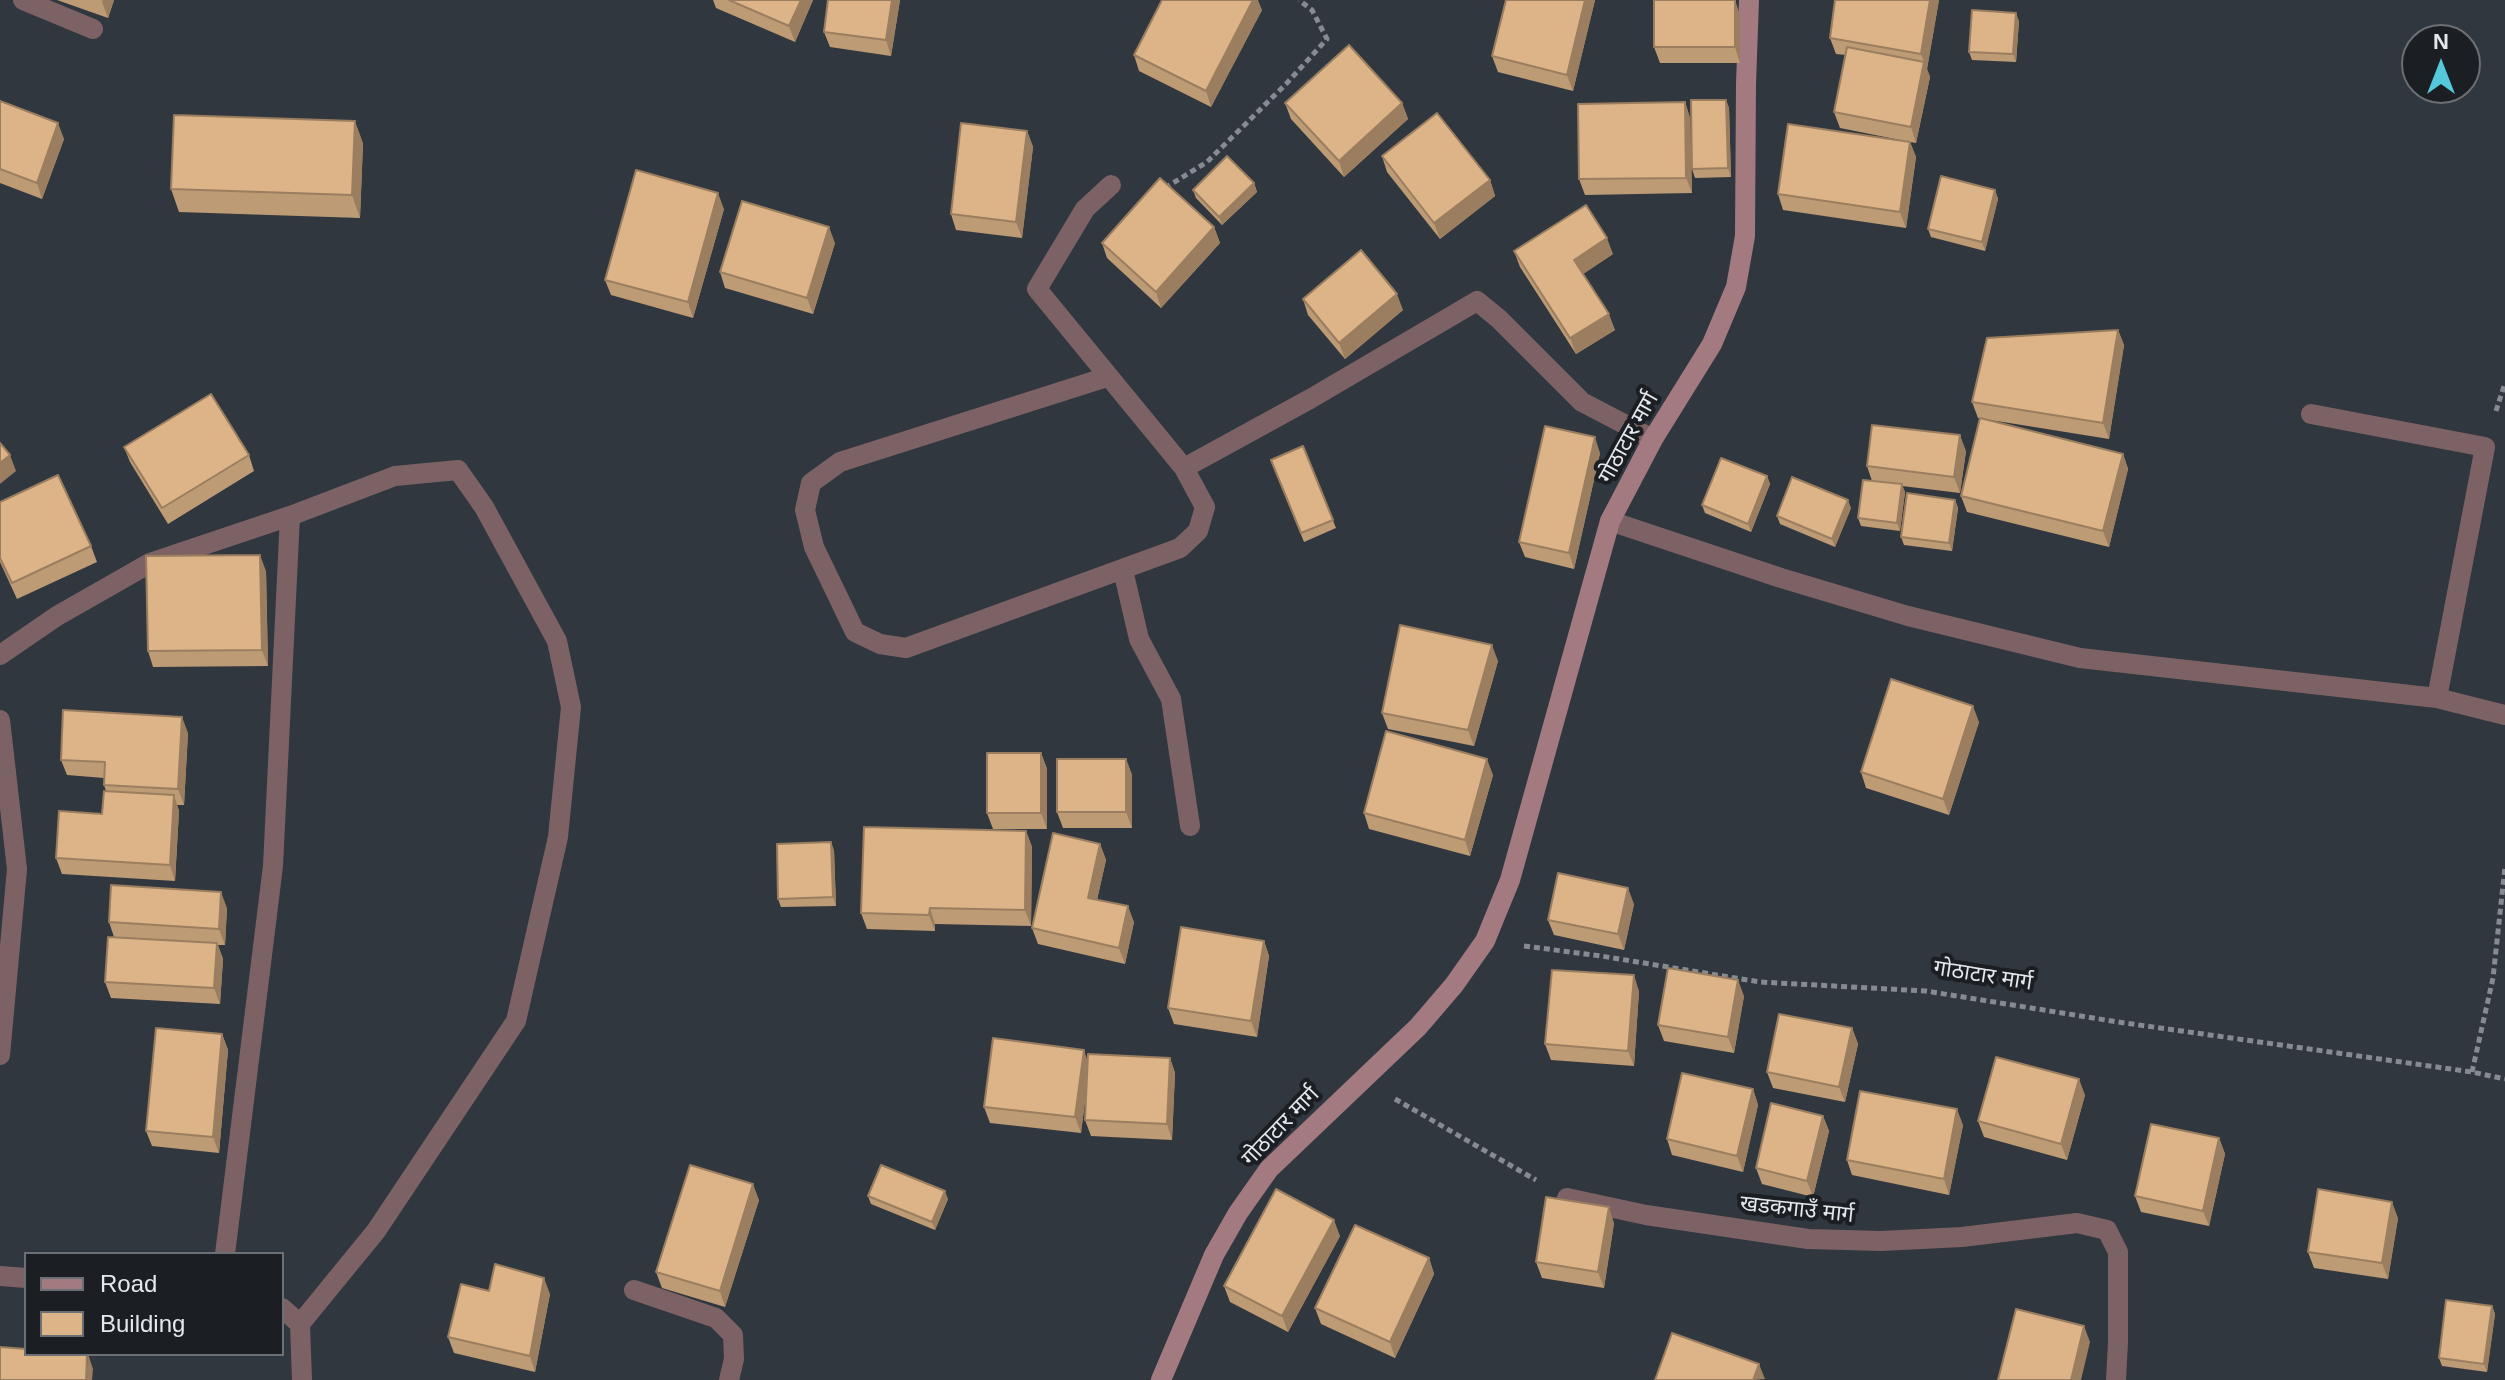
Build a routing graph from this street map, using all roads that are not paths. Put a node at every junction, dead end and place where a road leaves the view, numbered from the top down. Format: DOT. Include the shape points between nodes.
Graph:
graph roads {
  1 [pos="23,0"];
  2 [pos="1749,0"];
  3 [pos="93,29"];
  4 [pos="1111,185"];
  5 [pos="1107,377"];
  6 [pos="2311,414"];
  7 [pos="1653,439"];
  8 [pos="1184,468"];
  9 [pos="290,516"];
  10 [pos="1610,521"];
  11 [pos="1123,570"];
  12 [pos="0,655"];
  13 [pos="2437,698"];
  14 [pos="2505,715"];
  15 [pos="0,720"];
  16 [pos="1190,826"];
  17 [pos="0,1055"];
  18 [pos="1567,1198"];
  19 [pos="225,1252"];
  20 [pos="0,1276"];
  21 [pos="24,1278"];
  22 [pos="634,1290"];
  23 [pos="284,1310"];
  24 [pos="300,1324"];
  25 [pos="302,1380"];
  26 [pos="729,1380"];
  27 [pos="1161,1380"];
  28 [pos="2116,1380"];
  1 -- 3 [label="street"];
  2 -- 7 [label="street, गोठाटार मार्ग" via="1745,236 1736,287 1712,344"];
  4 -- 5 [label="street" via="1085,209 1037,289"];
  5 -- 8 [label="street"];
  5 -- 11 [label="street" via="840,462 811,483 805,510 814,547 855,632 880,644 906,648"];
  6 -- 13 [label="street" via="2485,447"];
  7 -- 8 [label="street" via="1582,402 1477,301"];
  7 -- 10 [label="street, गोठाटार मार्ग"];
  8 -- 11 [label="street" via="1205,507 1198,531 1180,548"];
  9 -- 12 [label="street" via="150,563"];
  9 -- 19 [label="street" via="273,866"];
  9 -- 24 [label="street" via="395,476 458,470 557,641 571,707 558,837 516,1021 376,1231"];
  10 -- 13 [label="street" via="1908,616 2080,658"];
  10 -- 27 [label="street, गोठाटार मार्ग" via="1510,880 1485,941 1418,1027 1269,1169 1214,1255"];
  11 -- 16 [label="street" via="1139,639 1171,699"];
  13 -- 14 [label="street"];
  15 -- 17 [label="street" via="17,869"];
  18 -- 28 [label="street, खडकगाउँ मार्ग" via="1808,1239 1962,1237 2077,1223 2107,1230 2118,1252"];
  20 -- 21 [label="street"];
  22 -- 26 [label="street" via="716,1318 733,1335"];
  23 -- 24 [label="street"];
  24 -- 25 [label="street"];
}
